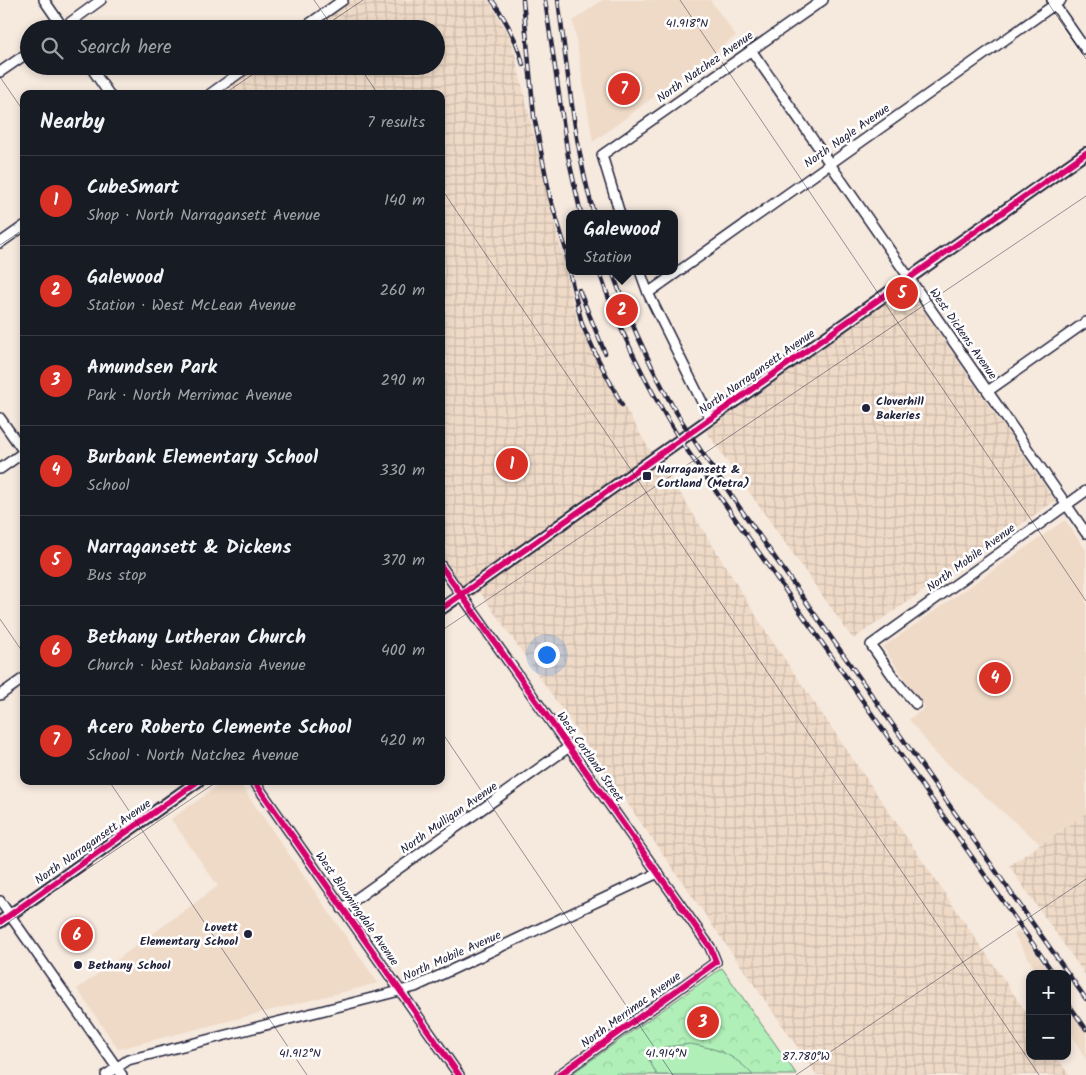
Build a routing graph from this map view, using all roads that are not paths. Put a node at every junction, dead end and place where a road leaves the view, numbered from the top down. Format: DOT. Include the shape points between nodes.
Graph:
graph roads {
  1 [pos="44,0"];
  2 [pos="101,0"];
  3 [pos="343,0"];
  4 [pos="823,0"];
  5 [pos="1056,1"];
  6 [pos="57,20"];
  7 [pos="73,20"];
  8 [pos="315,20"];
  9 [pos="751,50"];
  10 [pos="1086,50"];
  11 [pos="20,58"];
  12 [pos="0,72"];
  13 [pos="96,75"];
  14 [pos="236,75"];
  15 [pos="106,90"];
  16 [pos="216,90"];
  17 [pos="1086,153"];
  18 [pos="830,164"];
  19 [pos="619,210"];
  20 [pos="20,229"];
  21 [pos="0,243"];
  22 [pos="678,272"];
  23 [pos="641,275"];
  24 [pos="673,275"];
  25 [pos="909,278"];
  26 [pos="648,293"];
  27 [pos="1086,322"];
  28 [pos="988,391"];
  29 [pos="0,418"];
  30 [pos="710,418"];
  31 [pos="20,446"];
  32 [pos="20,455"];
  33 [pos="0,469"];
  34 [pos="1086,491"];
  35 [pos="1067,505"];
  36 [pos="1086,533"];
  37 [pos="445,571"];
  38 [pos="462,594"];
  39 [pos="445,606"];
  40 [pos="20,681"];
  41 [pos="0,695"];
  42 [pos="916,704"];
  43 [pos="569,747"];
  44 [pos="192,785"];
  45 [pos="257,785"];
  46 [pos="658,873"];
  47 [pos="0,900"];
  48 [pos="342,908"];
  49 [pos="10,915"];
  50 [pos="0,922"];
  51 [pos="716,962"];
  52 [pos="400,991"];
  53 [pos="119,1071"];
  54 [pos="106,1075"];
  55 [pos="459,1075"];
  56 [pos="558,1075"];
  1 -- 6 [label="street"];
  2 -- 7 [label="street"];
  3 -- 8 [label="street"];
  4 -- 9 [label="street, North Natchez Avenue"];
  5 -- 10 [label="street"];
  5 -- 18 [label="street, North Nagle Avenue"];
  9 -- 18 [label="street, West Dickens Avenue"];
  9 -- 19 [label="street, North Natchez Avenue" via="602,155"];
  11 -- 12 [label="street"];
  13 -- 15 [label="street"];
  14 -- 16 [label="street"];
  17 -- 25 [label="street, North Narragansett Avenue"];
  18 -- 22 [label="street, North Nagle Avenue"];
  18 -- 25 [label="street, West Dickens Avenue"];
  20 -- 21 [label="street"];
  23 -- 26 [label="street"];
  24 -- 26 [label="street, North Nagle Avenue"];
  25 -- 28 [label="street, West Dickens Avenue"];
  25 -- 30 [label="street, North Narragansett Avenue"];
  26 -- 30 [label="street"];
  27 -- 28 [label="street"];
  28 -- 35 [label="street, West Dickens Avenue"];
  29 -- 31 [label="street"];
  30 -- 38 [label="street, North Narragansett Avenue"];
  32 -- 33 [label="street"];
  34 -- 35 [label="street, North Mobile Avenue"];
  35 -- 36 [label="street, West Dickens Avenue"];
  35 -- 42 [label="street, North Mobile Avenue" via="871,645"];
  37 -- 38 [label="street, West Cortland Street"];
  38 -- 39 [label="street, North Narragansett Avenue"];
  38 -- 43 [label="street, West Cortland Street"];
  40 -- 41 [label="street"];
  43 -- 46 [label="street, West Cortland Street"];
  43 -- 48 [label="street, North Mulligan Avenue"];
  44 -- 49 [label="street, North Narragansett Avenue"];
  45 -- 48 [label="street, West Bloomingdale Avenue"];
  46 -- 51 [label="street, West Cortland Street" via="710,947"];
  46 -- 52 [label="street, North Mobile Avenue" via="415,987"];
  47 -- 49 [label="street"];
  48 -- 52 [label="street, West Bloomingdale Avenue"];
  49 -- 50 [label="street, North Narragansett Avenue"];
  49 -- 53 [label="street"];
  51 -- 56 [label="street, North Merrimac Avenue"];
  52 -- 53 [label="street, North Mobile Avenue" via="128,1060"];
  52 -- 55 [label="street, West Bloomingdale Avenue"];
  53 -- 54 [label="street, North Mobile Avenue"];
}
